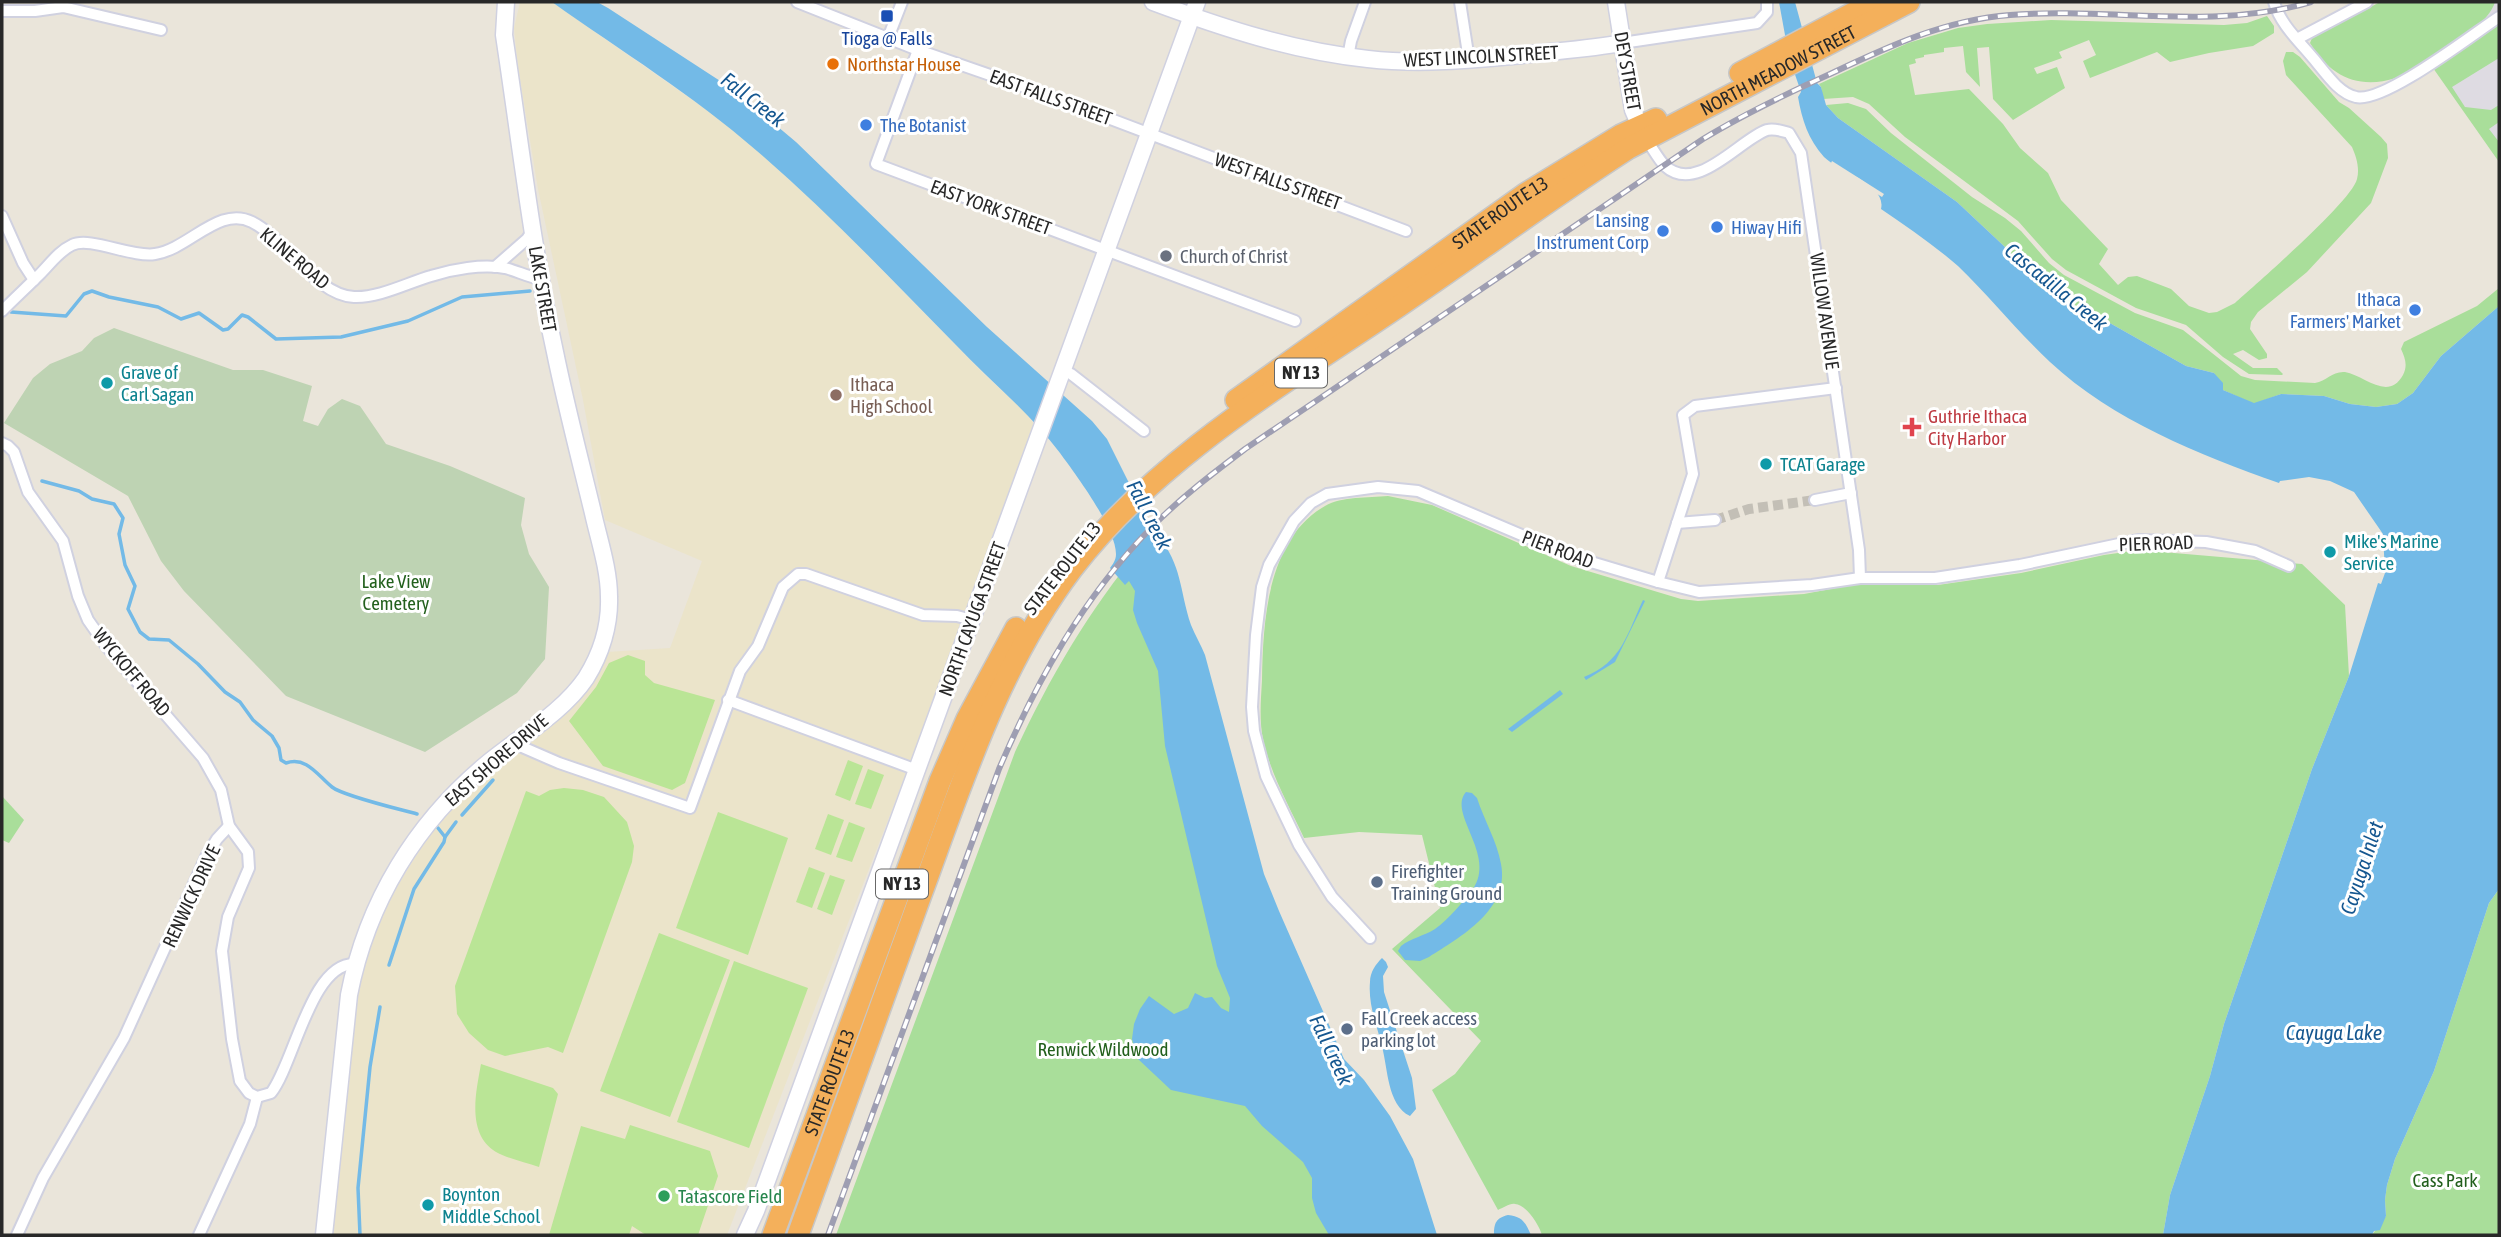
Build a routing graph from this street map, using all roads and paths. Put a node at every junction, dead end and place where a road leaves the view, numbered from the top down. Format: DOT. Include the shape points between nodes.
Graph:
graph roads {
  1 [pos="506,2"];
  2 [pos="797,2"];
  3 [pos="902,2"];
  4 [pos="1153,2"];
  5 [pos="1365,2"];
  6 [pos="1460,2"];
  7 [pos="1616,2"];
  8 [pos="1874,2"];
  9 [pos="1909,2"];
  10 [pos="2274,2"];
  11 [pos="2367,2"];
  12 [pos="64,5"];
  13 [pos="1767,7"];
  14 [pos="1195,9"];
  15 [pos="2,10"];
  16 [pos="2499,17"];
  17 [pos="1841,27"];
  18 [pos="161,30"];
  19 [pos="888,38"];
  20 [pos="2297,39"];
  21 [pos="1622,43"];
  22 [pos="918,50"];
  23 [pos="1348,57"];
  24 [pos="1469,60"];
  25 [pos="1149,133"];
  26 [pos="1643,133"];
  27 [pos="2,216"];
  28 [pos="533,230"];
  29 [pos="1406,231"];
  30 [pos="1106,250"];
  31 [pos="495,267"];
  32 [pos="540,279"];
  33 [pos="34,280"];
  34 [pos="2,310"];
  35 [pos="1295,321"];
  36 [pos="1060,377"];
  37 [pos="1836,388"];
  38 [pos="1143,431"];
  39 [pos="2,443"];
  40 [pos="1157,470"];
  41 [pos="1851,493"];
  42 [pos="1815,500"];
  43 [pos="1715,520"];
  44 [pos="1677,523"];
  45 [pos="1075,556"];
  46 [pos="2289,566"];
  47 [pos="607,572"];
  48 [pos="1860,578"];
  49 [pos="1658,582"];
  50 [pos="972,620"];
  51 [pos="728,700"];
  52 [pos="513,743"];
  53 [pos="917,770"];
  54 [pos="229,826"];
  55 [pos="1370,939"];
  56 [pos="355,964"];
  57 [pos="257,1097"];
  58 [pos="17,1235"];
  59 [pos="199,1235"];
  60 [pos="324,1235"];
  61 [pos="745,1235"];
  62 [pos="773,1235"];
  63 [pos="798,1235"];
  1 -- 28 [label="street, LAKE STREET" via="504,35"];
  2 -- 19 [label="street, EAST FALLS STREET"];
  3 -- 19 [label="street"];
  4 -- 14 [label="street, WEST LINCOLN STREET"];
  5 -- 23 [label="street"];
  6 -- 24 [label="street"];
  7 -- 21 [label="street, DEY STREET"];
  8 -- 17 [label="highway, NORTH MEADOW STREET / NY 13"];
  9 -- 17 [label="highway, NORTH MEADOW STREET / NY 13"];
  10 -- 20 [label="street" via="2282,22"];
  11 -- 20 [label="street"];
  12 -- 15 [label="street" via="35,11"];
  12 -- 18 [label="street"];
  13 -- 21 [label="street, WEST LINCOLN STREET" via="1757,23 1750,25"];
  14 -- 23 [label="street, WEST LINCOLN STREET" via="1265,40"];
  14 -- 25 [label="street, NORTH CAYUGA STREET"];
  16 -- 20 [label="street" via="2401,84 2368,98 2341,90"];
  17 -- 26 [label="highway, NORTH MEADOW STREET / NY 13"];
  19 -- 22 [label="street, EAST FALLS STREET"];
  21 -- 24 [label="street, WEST LINCOLN STREET"];
  21 -- 26 [label="street, DEY STREET" via="1631,97"];
  22 -- 25 [label="street, EAST FALLS STREET"];
  22 -- 30 [label="street, EAST YORK STREET" via="876,164"];
  23 -- 24 [label="street, WEST LINCOLN STREET" via="1407,62"];
  25 -- 29 [label="street, WEST FALLS STREET"];
  25 -- 30 [label="street, NORTH CAYUGA STREET"];
  26 -- 37 [label="street, WILLOW AVENUE" via="1665,166 1691,173 1717,164 1766,131 1789,133 1796,142 1804,164"];
  26 -- 40 [label="highway, STATE ROUTE 13 / NY 13" via="1446,275"];
  26 -- 40 [label="highway, STATE ROUTE 13 / NY 13" via="1605,144 1504,208 1258,384"];
  27 -- 33 [label="street"];
  28 -- 31 [label="street"];
  28 -- 32 [label="street, LAKE STREET"];
  30 -- 35 [label="street, EAST YORK STREET"];
  30 -- 36 [label="street, NORTH CAYUGA STREET"];
  31 -- 32 [label="street, KLINE ROAD"];
  31 -- 33 [label="street, KLINE ROAD" via="448,271 365,296 346,296 320,281 253,222 239,217 224,219 176,248 154,254 79,242 64,250"];
  32 -- 47 [label="street, LAKE STREET"];
  33 -- 34 [label="street, KLINE ROAD"];
  36 -- 38 [label="street" via="1071,374"];
  36 -- 50 [label="street, NORTH CAYUGA STREET"];
  37 -- 41 [label="street, WILLOW AVENUE"];
  37 -- 44 [label="street" via="1695,406 1683,415 1693,474"];
  39 -- 54 [label="street, WYCKOFF ROAD" via="13,452 28,492 63,541 88,620 203,758 221,790"];
  40 -- 45 [label="highway, STATE ROUTE 13 / NY 13" via="1119,498"];
  41 -- 42 [label="street"];
  41 -- 48 [label="street, WILLOW AVENUE"];
  43 -- 44 [label="street"];
  44 -- 49 [label="street"];
  45 -- 62 [label="highway, STATE ROUTE 13 / NY 13" via="1037,597 967,719"];
  45 -- 63 [label="highway, STATE ROUTE 13 / NY 13" via="1025,641 982,731"];
  46 -- 48 [label="street, PIER ROAD" via="2255,551 2206,542 2138,540 1935,578"];
  47 -- 52 [label="street, EAST SHORE DRIVE" via="609,613 596,660 576,690"];
  48 -- 49 [label="street, PIER ROAD" via="1705,592"];
  49 -- 55 [label="street, PIER ROAD" via="1570,556 1418,491 1378,487 1337,492 1318,499 1294,521 1269,565 1258,609 1254,731 1266,776 1298,845 1332,897"];
  50 -- 51 [label="street" via="923,615 798,574 783,587"];
  50 -- 53 [label="street, NORTH CAYUGA STREET"];
  51 -- 52 [label="street" via="690,808"];
  51 -- 53 [label="street"];
  52 -- 56 [label="street, EAST SHORE DRIVE" via="462,785 410,847 373,912"];
  53 -- 61 [label="street, NORTH CAYUGA STREET"];
  54 -- 57 [label="street, RENWICK DRIVE" via="250,860 228,917 222,951 240,1082"];
  54 -- 58 [label="street, RENWICK DRIVE" via="207,855 124,1038 43,1178"];
  56 -- 57 [label="street" via="346,963 329,974 277,1086"];
  56 -- 60 [label="street, EAST SHORE DRIVE" via="340,1062"];
  57 -- 59 [label="street" via="250,1124"];
}
